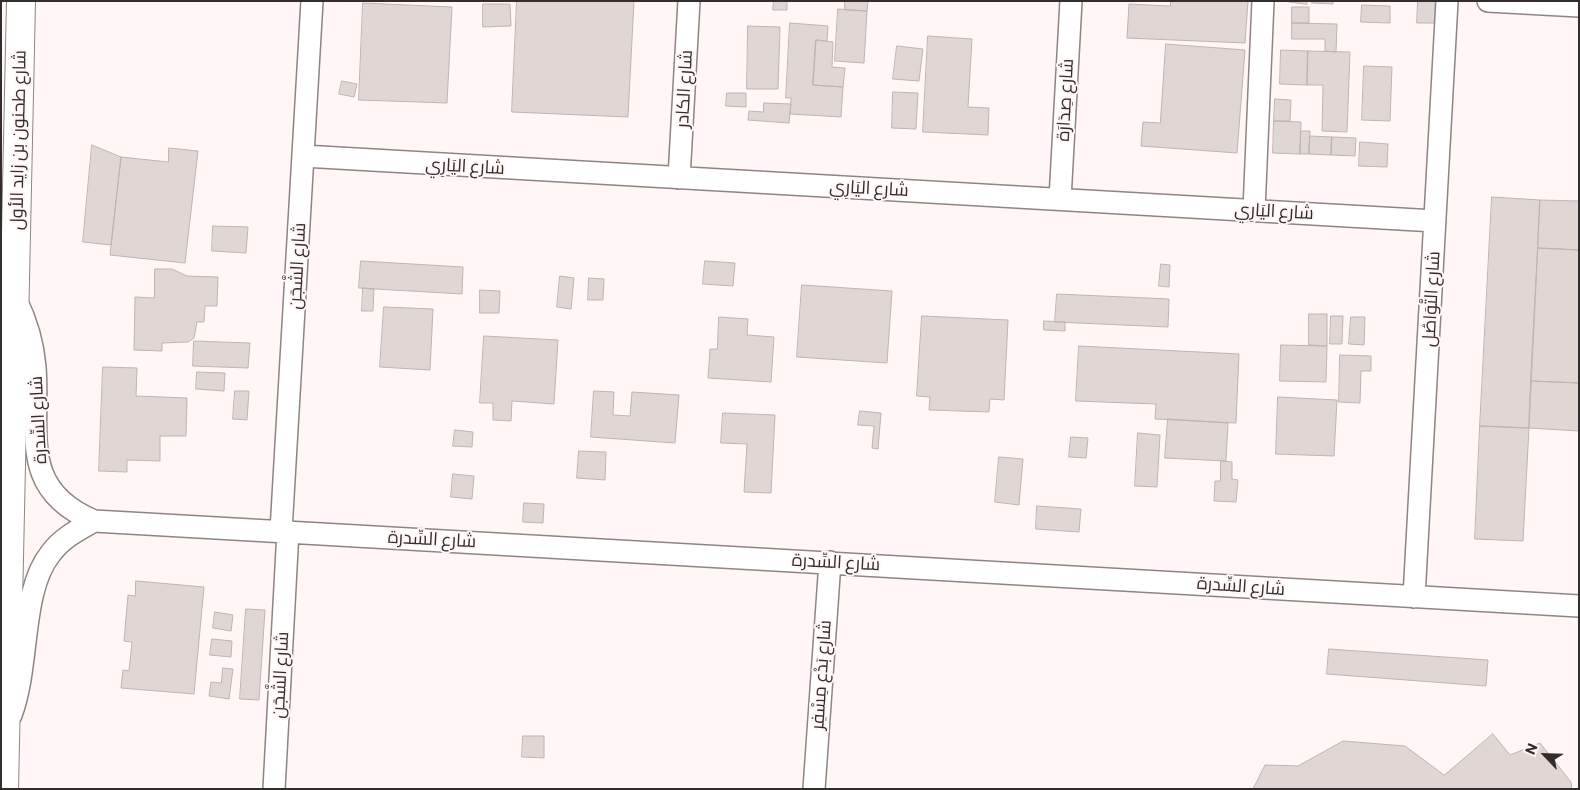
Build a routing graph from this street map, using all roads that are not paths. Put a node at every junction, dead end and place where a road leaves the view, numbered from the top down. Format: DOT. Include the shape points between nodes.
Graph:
graph roads {
  1 [pos="22,1"];
  2 [pos="312,1"];
  3 [pos="689,1"];
  4 [pos="1071,1"];
  5 [pos="1263,1"];
  6 [pos="1448,1"];
  7 [pos="1488,1"];
  8 [pos="1579,6"];
  9 [pos="303,156"];
  10 [pos="679,178"];
  11 [pos="1060,199"];
  12 [pos="1254,210"];
  13 [pos="1435,221"];
  14 [pos="15,298"];
  15 [pos="94,521"];
  16 [pos="284,531"];
  17 [pos="830,562"];
  18 [pos="1414,597"];
  19 [pos="1579,606"];
  20 [pos="5,729"];
  21 [pos="4,789"];
  22 [pos="274,789"];
  23 [pos="814,789"];
  1 -- 14 [label="street, شارع طحنون بن زايد الأول"];
  2 -- 9 [label="street, شارع الشَّجَن"];
  3 -- 10 [label="street, شارع الكادر"];
  4 -- 11 [label="street, شارع صِدَارَة"];
  5 -- 12 [label="street"];
  6 -- 13 [label="street, شارع التَّوَاصُل"];
  7 -- 8 [label="street"];
  9 -- 10 [label="street, شارع اليَارِي"];
  9 -- 16 [label="street, شارع الشَّجَن"];
  10 -- 11 [label="street, شارع اليَارِي"];
  11 -- 12 [label="street, شارع اليَارِي"];
  12 -- 13 [label="street, شارع اليَارِي"];
  13 -- 18 [label="street, شارع التَّوَاصُل"];
  14 -- 15 [label="street, شارع السِّدرة" via="33,350 37,457 42,474 62,504"];
  14 -- 20 [label="street, شارع طحنون بن زايد الأول"];
  15 -- 16 [label="street, شارع السِّدرة"];
  15 -- 20 [label="street" via="63,540 41,568 31,602 21,683"];
  16 -- 17 [label="street, شارع السِّدرة"];
  16 -- 22 [label="street, شارع الشَّجَن"];
  17 -- 18 [label="street, شارع السِّدرة"];
  17 -- 23 [label="street, شارع بَدْع مِسْفِر"];
  18 -- 19 [label="street, شارع السِّدرة"];
  20 -- 21 [label="street, شارع طحنون بن زايد الأول"];
}
